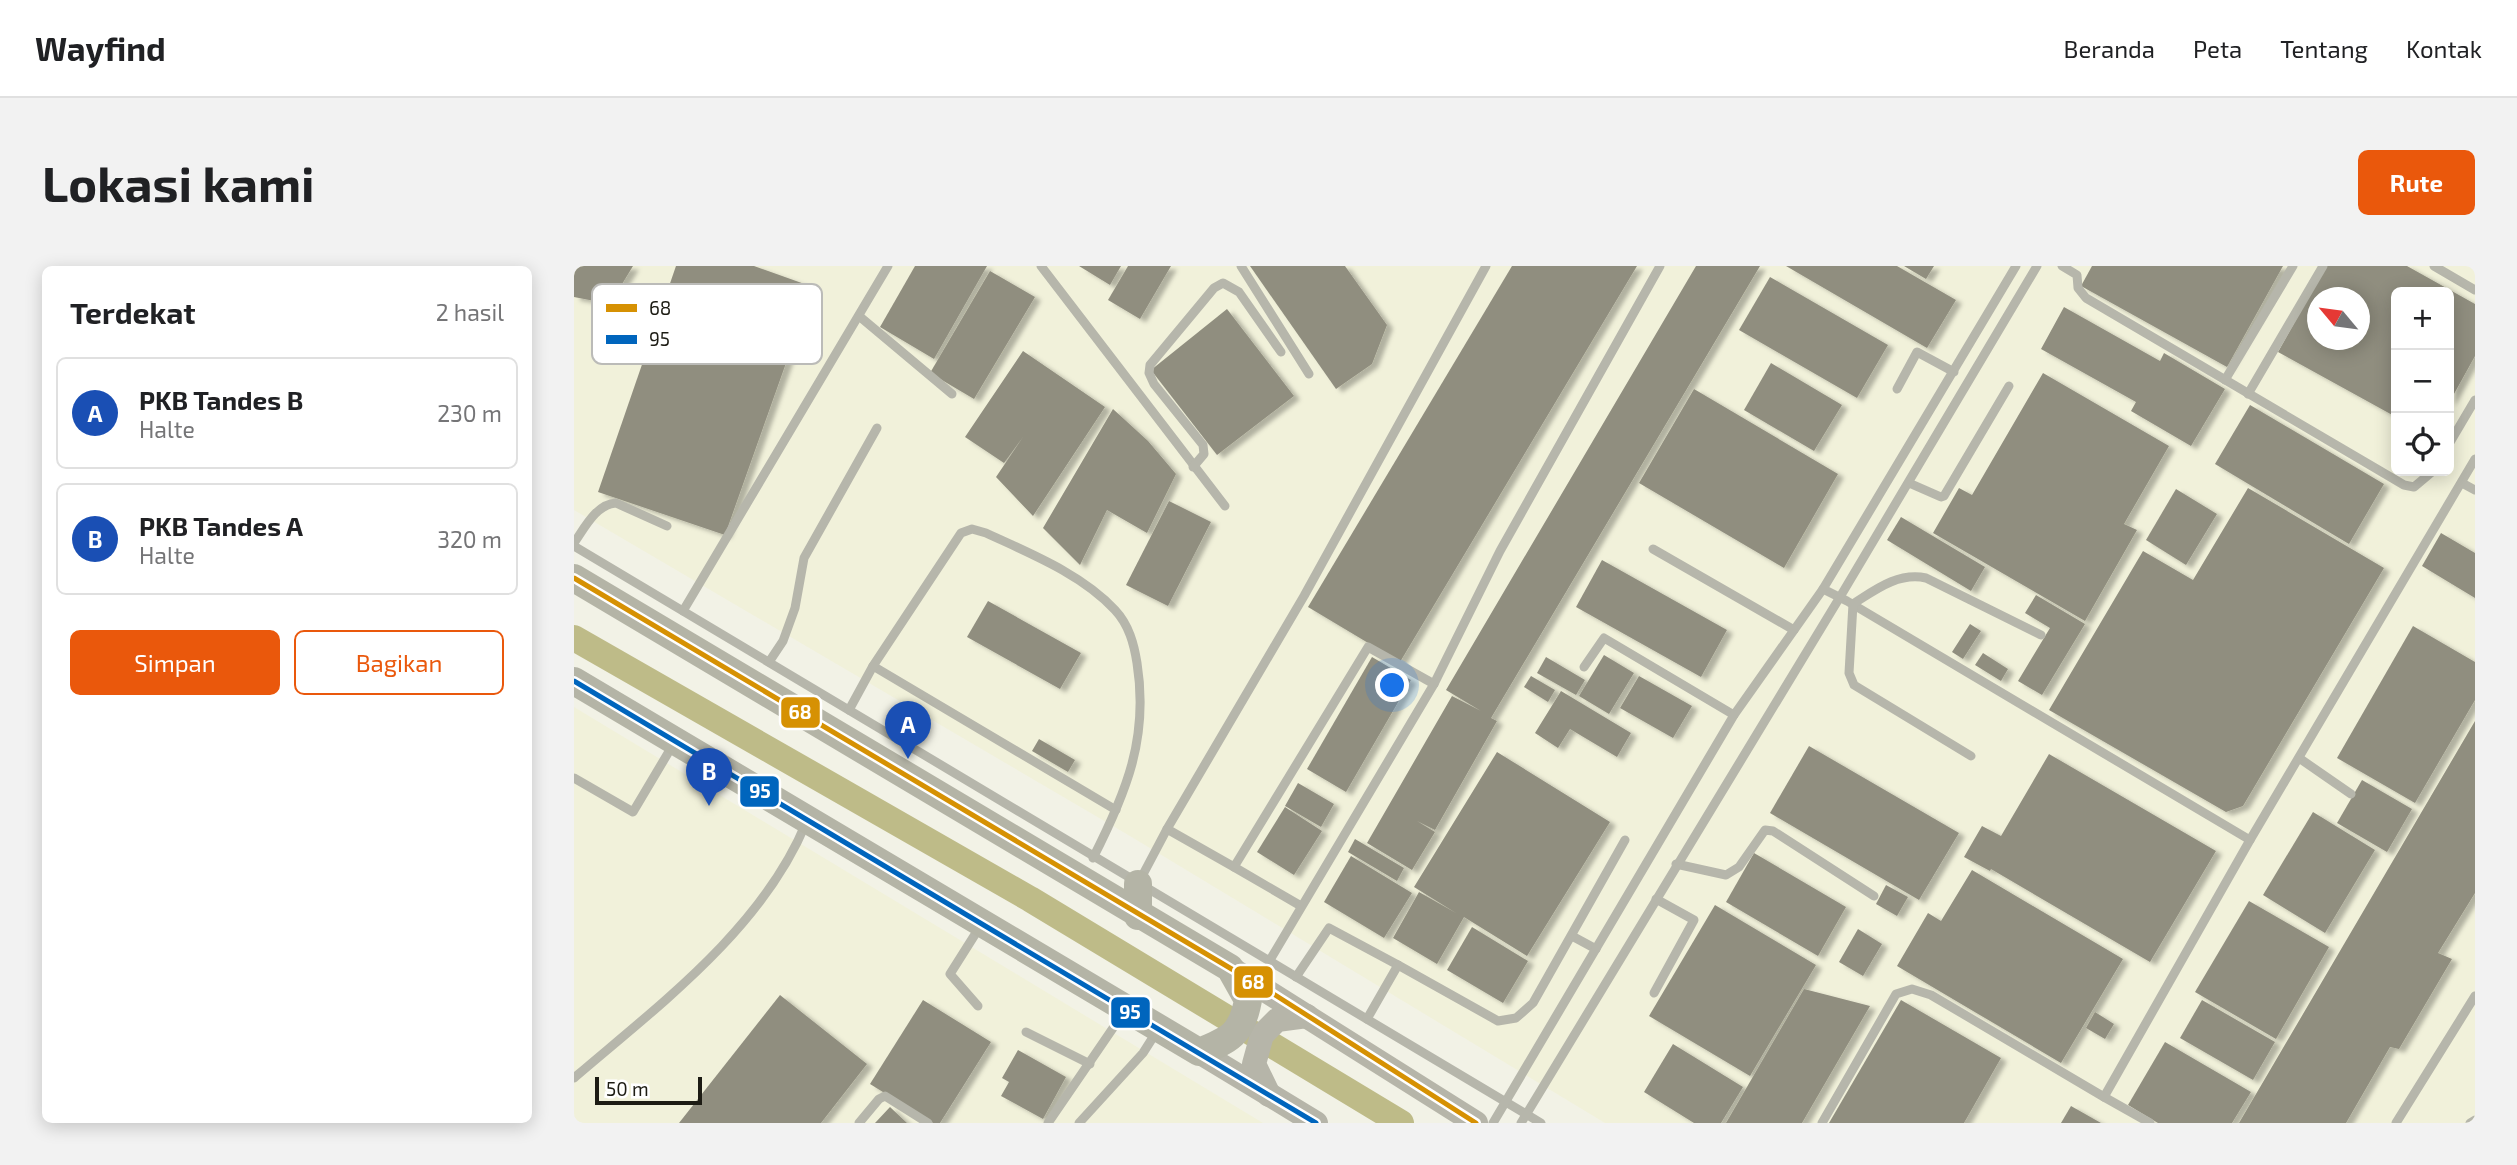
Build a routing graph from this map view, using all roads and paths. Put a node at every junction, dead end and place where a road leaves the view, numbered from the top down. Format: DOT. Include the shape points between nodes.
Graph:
graph roads {
  1 [pos="888,266"];
  2 [pos="1041,266"];
  3 [pos="1241,266"];
  4 [pos="1486,266"];
  5 [pos="1660,266"];
  6 [pos="2016,266"];
  7 [pos="2037,266"];
  8 [pos="2062,266"];
  9 [pos="2083,266"];
  10 [pos="2293,266"];
  11 [pos="2323,266"];
  12 [pos="2434,266"];
  13 [pos="2077,275"];
  14 [pos="2475,290"];
  15 [pos="2000,294"];
  16 [pos="2014,302"];
  17 [pos="859,316"];
  18 [pos="1281,352"];
  19 [pos="1954,372"];
  20 [pos="1309,374"];
  21 [pos="2225,380"];
  22 [pos="2009,386"];
  23 [pos="1897,389"];
  24 [pos="952,394"];
  25 [pos="2248,394"];
  26 [pos="2475,400"];
  27 [pos="877,428"];
  28 [pos="2454,436"];
  29 [pos="2475,459"];
  30 [pos="1193,467"];
  31 [pos="2427,476"];
  32 [pos="1909,483"];
  33 [pos="2462,483"];
  34 [pos="2475,490"];
  35 [pos="1225,506"];
  36 [pos="667,526"];
  37 [pos="574,545"];
  38 [pos="1653,549"];
  39 [pos="574,578"];
  40 [pos="1823,589"];
  41 [pos="1840,597"];
  42 [pos="1853,604"];
  43 [pos="683,611"];
  44 [pos="1794,630"];
  45 [pos="2041,635"];
  46 [pos="769,662"];
  47 [pos="873,666"];
  48 [pos="1584,667"];
  49 [pos="574,681"];
  50 [pos="1434,684"];
  51 [pos="849,710"];
  52 [pos="1734,715"];
  53 [pos="675,742"];
  54 [pos="1971,756"];
  55 [pos="2299,758"];
  56 [pos="574,778"];
  57 [pos="2351,794"];
  58 [pos="1116,810"];
  59 [pos="808,820"];
  60 [pos="1167,829"];
  61 [pos="1625,840"];
  62 [pos="2250,840"];
  63 [pos="1093,858"];
  64 [pos="1676,864"];
  65 [pos="1234,867"];
  66 [pos="1138,884"];
  67 [pos="1874,896"];
  68 [pos="1656,899"];
  69 [pos="1301,906"];
  70 [pos="1138,916"];
  71 [pos="981,924"];
  72 [pos="1572,936"];
  73 [pos="1596,949"];
  74 [pos="1270,960"];
  75 [pos="1398,965"];
  76 [pos="1230,968"];
  77 [pos="1296,977"];
  78 [pos="1654,993"];
  79 [pos="2475,996"];
  80 [pos="978,1006"];
  81 [pos="1126,1009"];
  82 [pos="1307,1016"];
  83 [pos="1367,1019"];
  84 [pos="1159,1029"];
  85 [pos="1026,1032"];
  86 [pos="1199,1052"];
  87 [pos="1090,1064"];
  88 [pos="574,1078"];
  89 [pos="1269,1095"];
  90 [pos="2104,1097"];
  91 [pos="1506,1101"];
  92 [pos="1524,1119"];
  93 [pos="2475,1119"];
  94 [pos="859,1123"];
  95 [pos="928,1123"];
  96 [pos="1048,1123"];
  97 [pos="1079,1123"];
  98 [pos="1316,1123"];
  99 [pos="1476,1123"];
  100 [pos="1493,1123"];
  101 [pos="1541,1123"];
  102 [pos="1822,1123"];
  103 [pos="2150,1123"];
  104 [pos="2396,1123"];
  105 [pos="2470,1123"];
  1 -- 17 [label="lane"];
  2 -- 30 [label="lane"];
  3 -- 20 [label="lane"];
  4 -- 60 [label="lane" via="1304,596"];
  5 -- 50 [label="lane" via="1500,551"];
  6 -- 15 [label="lane"];
  7 -- 16 [label="lane"];
  8 -- 13 [label="lane"];
  9 -- 13 [label="lane"];
  10 -- 21 [label="lane"];
  11 -- 25 [label="lane"];
  12 -- 14 [label="lane"];
  13 -- 21 [label="lane" via="2078,288 2086,298"];
  15 -- 16 [label="lane"];
  15 -- 19 [label="lane"];
  16 -- 32 [label="lane"];
  17 -- 24 [label="lane"];
  17 -- 43 [label="lane"];
  18 -- 30 [label="lane" via="1240,292 1223,283 1150,365 1154,383 1203,445 1203,454"];
  19 -- 23 [label="lane" via="1917,352"];
  19 -- 40 [label="lane"];
  21 -- 25 [label="lane"];
  22 -- 32 [label="lane" via="1944,496"];
  25 -- 31 [label="lane" via="2404,485 2414,487"];
  26 -- 28 [label="lane"];
  27 -- 46 [label="lane" via="804,558 795,608"];
  29 -- 33 [label="lane"];
  30 -- 35 [label="lane"];
  32 -- 41 [label="lane"];
  33 -- 34 [label="lane"];
  33 -- 55 [label="lane"];
  36 -- 37 [label="lane" via="616,503 608,504"];
  37 -- 43 [label="lane"];
  38 -- 44 [label="lane"];
  39 -- 70 [label="highway"];
  40 -- 41 [label="lane"];
  40 -- 44 [label="lane"];
  41 -- 42 [label="lane"];
  41 -- 64 [label="lane"];
  42 -- 45 [label="lane" via="1885,584 1916,576"];
  42 -- 54 [label="lane" via="1849,673 1854,685"];
  42 -- 62 [label="lane"];
  43 -- 46 [label="lane"];
  44 -- 52 [label="lane"];
  46 -- 51 [label="lane"];
  47 -- 51 [label="lane"];
  47 -- 58 [label="lane"];
  47 -- 58 [label="lane" via="961,533 972,529 986,533 1087,587 1116,610 1133,639 1142,694 1137,748"];
  48 -- 52 [label="lane" via="1604,638"];
  49 -- 53 [label="highway"];
  50 -- 65 [label="lane" via="1368,647"];
  50 -- 69 [label="lane"];
  51 -- 63 [label="lane"];
  52 -- 73 [label="lane"];
  53 -- 56 [label="lane" via="633,812"];
  53 -- 59 [label="highway"];
  55 -- 57 [label="lane"];
  55 -- 62 [label="lane"];
  58 -- 63 [label="lane"];
  59 -- 71 [label="highway"];
  59 -- 88 [label="lane" via="792,856 732,935"];
  60 -- 65 [label="lane"];
  60 -- 66 [label="lane"];
  61 -- 72 [label="lane"];
  62 -- 90 [label="lane"];
  63 -- 66 [label="lane"];
  64 -- 67 [label="lane" via="1726,875 1739,867 1765,830 1773,831"];
  64 -- 68 [label="lane"];
  65 -- 69 [label="lane"];
  66 -- 70 [label="highway"];
  66 -- 74 [label="lane"];
  68 -- 78 [label="lane" via="1694,920"];
  68 -- 92 [label="lane"];
  69 -- 74 [label="lane"];
  70 -- 76 [label="highway"];
  71 -- 80 [label="lane" via="950,974"];
  71 -- 81 [label="highway"];
  72 -- 73 [label="lane"];
  72 -- 75 [label="lane" via="1532,1003 1507,1022 1497,1021"];
  73 -- 91 [label="lane"];
  74 -- 77 [label="lane"];
  75 -- 77 [label="lane" via="1329,928"];
  75 -- 83 [label="lane"];
  76 -- 82 [label="main road"];
  76 -- 86 [label="highway" via="1248,1000 1240,1027 1227,1041"];
  77 -- 83 [label="lane"];
  79 -- 104 [label="lane"];
  81 -- 84 [label="highway"];
  81 -- 87 [label="lane"];
  82 -- 89 [label="main road" via="1277,1020 1262,1035 1254,1064"];
  82 -- 99 [label="main road"];
  83 -- 91 [label="lane"];
  84 -- 86 [label="highway"];
  84 -- 97 [label="lane" via="1143,1054"];
  85 -- 87 [label="lane"];
  86 -- 89 [label="main road"];
  87 -- 96 [label="lane"];
  89 -- 98 [label="main road"];
  90 -- 102 [label="lane" via="1931,995 1912,989 1896,994"];
  90 -- 103 [label="lane"];
  91 -- 92 [label="lane"];
  91 -- 100 [label="lane"];
  92 -- 101 [label="lane"];
  93 -- 105 [label="lane"];
  94 -- 95 [label="lane" via="878,1099 885,1097"];
}
